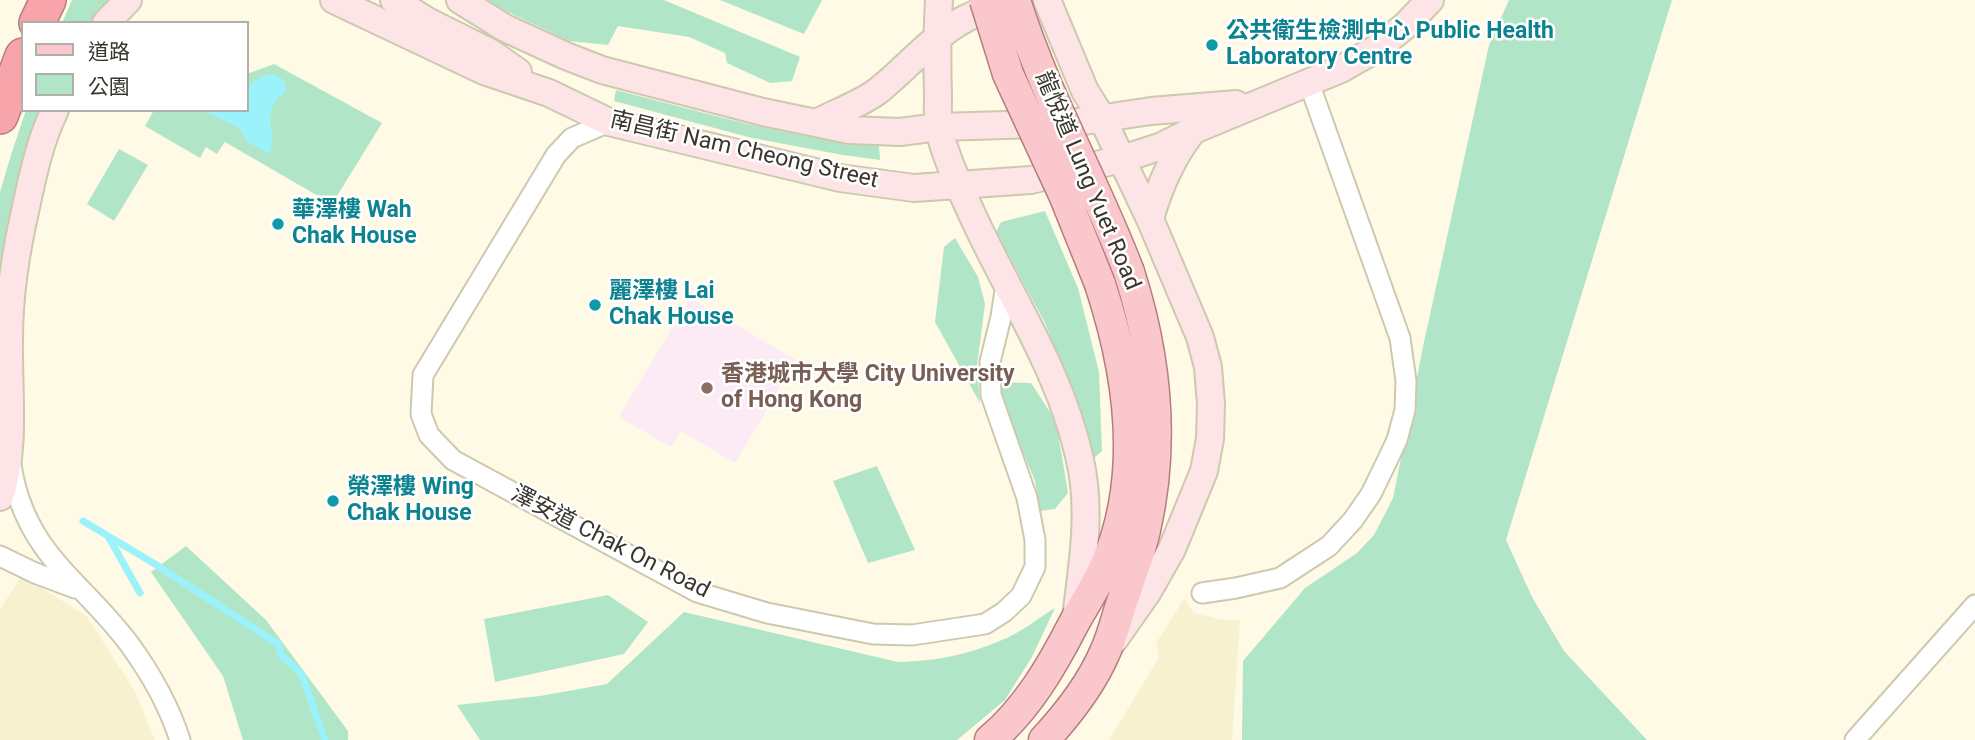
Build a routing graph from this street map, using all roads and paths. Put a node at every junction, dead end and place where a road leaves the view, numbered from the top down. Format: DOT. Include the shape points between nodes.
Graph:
graph roads {
  1 [pos="48,0"];
  2 [pos="128,0"];
  3 [pos="334,0"];
  4 [pos="394,0"];
  5 [pos="410,0"];
  6 [pos="460,0"];
  7 [pos="939,0"];
  8 [pos="985,0"];
  9 [pos="1015,0"];
  10 [pos="1430,0"];
  11 [pos="1049,6"];
  12 [pos="38,21"];
  13 [pos="108,21"];
  14 [pos="505,28"];
  15 [pos="936,39"];
  16 [pos="21,62"];
  17 [pos="1309,83"];
  18 [pos="549,93"];
  19 [pos="1266,101"];
  20 [pos="54,112"];
  21 [pos="0,116"];
  22 [pos="1102,118"];
  23 [pos="609,122"];
  24 [pos="816,122"];
  25 [pos="939,127"];
  26 [pos="1194,130"];
  27 [pos="1122,159"];
  28 [pos="958,184"];
  29 [pos="1150,219"];
  30 [pos="1006,284"];
  31 [pos="8,450"];
  32 [pos="0,498"];
  33 [pos="0,556"];
  34 [pos="79,589"];
  35 [pos="1202,593"];
  36 [pos="1975,605"];
  37 [pos="1076,620"];
  38 [pos="1106,650"];
  39 [pos="180,740"];
  40 [pos="990,740"];
  41 [pos="1044,740"];
  42 [pos="1855,740"];
  1 -- 12 [label="highway"];
  2 -- 13 [label="main road"];
  3 -- 18 [label="main road, 南昌街 Nam Cheong Street" via="484,71"];
  4 -- 18 [label="main road, 南昌街 Nam Cheong Street" via="491,54"];
  5 -- 14 [label="main road, 南昌街 Nam Cheong Street"];
  6 -- 14 [label="main road, 南昌街 Nam Cheong Street"];
  7 -- 15 [label="main road, 龍悅道 Lung Yuet Road"];
  8 -- 37 [label="main road, 龍悅道 Lung Yuet Road, bridge" via="1008,74 1100,284 1126,392 1128,462 1119,527 1108,560"];
  9 -- 38 [label="main road, 龍悅道 Lung Yuet Road, bridge" via="1037,62 1129,272 1154,382 1154,472 1146,530"];
  10 -- 17 [label="main road, 南昌街 Nam Cheong Street" via="1376,49"];
  11 -- 15 [label="main road" via="983,10"];
  11 -- 22 [label="main road, 龍悅道 Lung Yuet Road"];
  14 -- 24 [label="main road, 南昌街 Nam Cheong Street" via="603,70"];
  15 -- 24 [label="main road" via="877,92"];
  15 -- 25 [label="main road, 龍悅道 Lung Yuet Road"];
  16 -- 21 [label="highway"];
  17 -- 19 [label="main road, 南昌街 Nam Cheong Street"];
  17 -- 35 [label="street" via="1400,338 1405,410 1371,494 1329,546 1280,578"];
  18 -- 23 [label="main road, 南昌街 Nam Cheong Street"];
  19 -- 22 [label="main road, 南昌街 Nam Cheong Street"];
  19 -- 26 [label="main road, 南昌街 Nam Cheong Street"];
  20 -- 31 [label="main road" via="36,160 15,256"];
  22 -- 25 [label="main road, 南昌街 Nam Cheong Street"];
  22 -- 27 [label="main road, 龍悅道 Lung Yuet Road"];
  23 -- 28 [label="main road, 南昌街 Nam Cheong Street" via="840,178 914,188"];
  23 -- 30 [label="street, 澤安道 Chak On Road" via="572,138 556,155 424,374 421,414 429,435 453,460 697,592 767,613 873,634 912,635 985,624 1021,596 1035,567 1035,540 1027,498 991,395 990,362"];
  24 -- 25 [label="main road, 南昌街 Nam Cheong Street" via="849,130 890,132"];
  25 -- 28 [label="main road, 龍悅道 Lung Yuet Road"];
  26 -- 27 [label="main road, 南昌街 Nam Cheong Street"];
  26 -- 29 [label="main road" via="1171,162"];
  27 -- 28 [label="main road, 南昌街 Nam Cheong Street" via="1031,180"];
  27 -- 29 [label="main road, 龍悅道 Lung Yuet Road"];
  28 -- 30 [label="main road, 龍悅道 Lung Yuet Road"];
  29 -- 38 [label="main road, 龍悅道 Lung Yuet Road" via="1200,337 1208,367 1210,439 1204,471 1172,549"];
  30 -- 37 [label="main road, 龍悅道 Lung Yuet Road" via="1048,365 1080,459 1086,510"];
  31 -- 32 [label="main road"];
  31 -- 34 [label="street" via="13,483 31,528"];
  33 -- 34 [label="street"];
  34 -- 39 [label="street" via="148,671 172,714"];
  36 -- 42 [label="street"];
  37 -- 40 [label="main road, 龍悅道 Lung Yuet Road" via="1025,703"];
  38 -- 41 [label="main road, 龍悅道 Lung Yuet Road" via="1076,701"];
}
